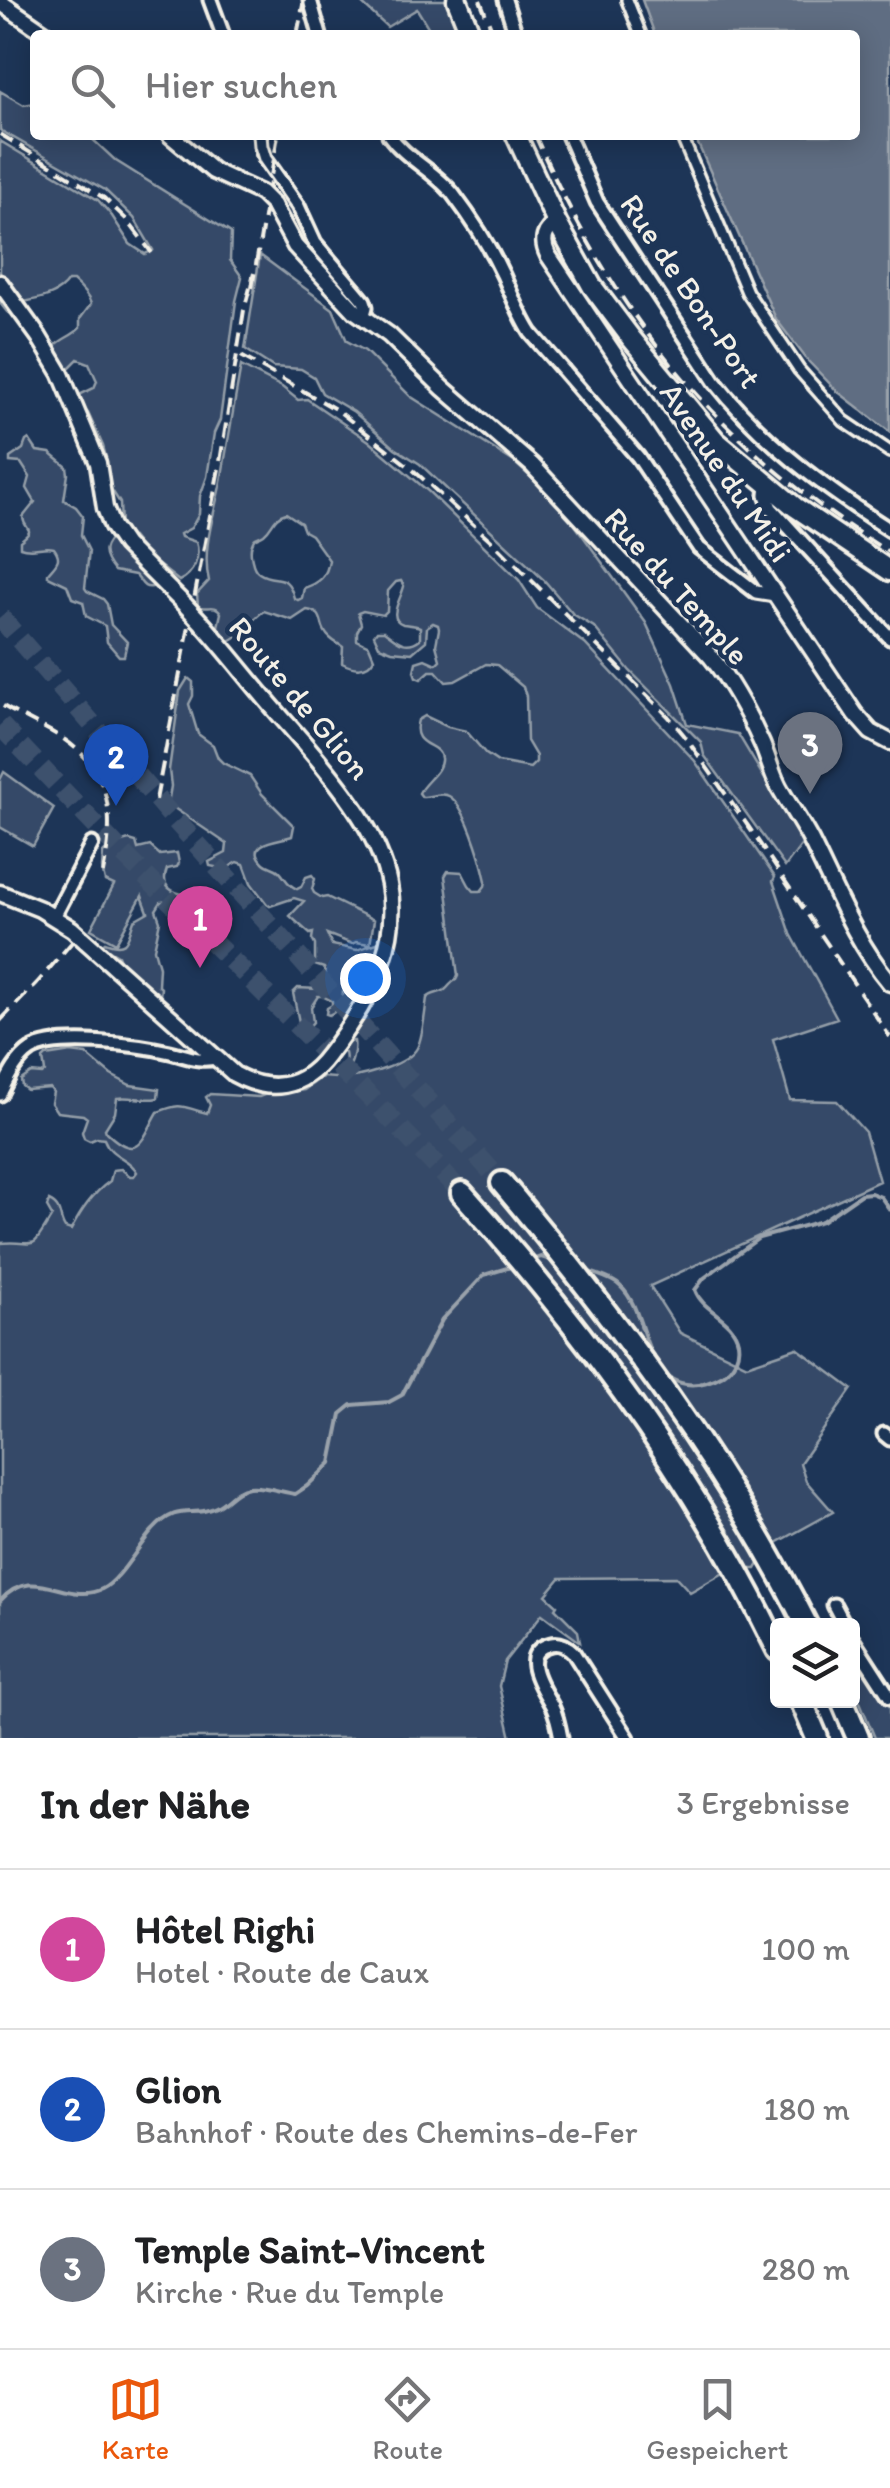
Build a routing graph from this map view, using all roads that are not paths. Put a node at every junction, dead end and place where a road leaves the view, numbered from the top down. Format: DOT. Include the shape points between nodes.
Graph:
graph roads {
  1 [pos="210,0"];
  2 [pos="310,0"];
  3 [pos="457,0"];
  4 [pos="505,0"];
  5 [pos="628,0"];
  6 [pos="0,2"];
  7 [pos="41,30"];
  8 [pos="221,30"];
  9 [pos="319,30"];
  10 [pos="469,30"];
  11 [pos="514,30"];
  12 [pos="640,30"];
  13 [pos="176,140"];
  14 [pos="260,140"];
  15 [pos="393,140"];
  16 [pos="518,140"];
  17 [pos="570,140"];
  18 [pos="683,140"];
  19 [pos="557,223"];
  20 [pos="0,283"];
  21 [pos="363,318"];
  22 [pos="890,452"];
  23 [pos="767,486"];
  24 [pos="890,530"];
  25 [pos="890,571"];
  26 [pos="775,595"];
  27 [pos="890,638"];
  28 [pos="890,742"];
  29 [pos="92,844"];
  30 [pos="0,892"];
  31 [pos="54,917"];
  32 [pos="890,982"];
  33 [pos="216,1058"];
  34 [pos="0,1094"];
  35 [pos="502,1183"];
  36 [pos="462,1193"];
  37 [pos="834,1605"];
  38 [pos="803,1618"];
  39 [pos="841,1618"];
  40 [pos="770,1635"];
  41 [pos="860,1650"];
  42 [pos="890,1697"];
  43 [pos="804,1708"];
  44 [pos="845,1708"];
  45 [pos="562,1738"];
  46 [pos="628,1738"];
  47 [pos="816,1738"];
  48 [pos="858,1738"];
  1 -- 8 [label="street"];
  2 -- 9 [label="street"];
  3 -- 10 [label="main road"];
  4 -- 11 [label="street"];
  5 -- 12 [label="street"];
  6 -- 7 [label="street"];
  13 -- 21 [label="street, bridge" via="213,172 274,205 298,250"];
  14 -- 21 [label="street" via="315,243 364,301"];
  15 -- 26 [label="street" via="449,190 491,251 531,332 638,457 698,548 756,592"];
  16 -- 19 [label="main road"];
  17 -- 24 [label="street, Rue de Bon-Port" via="597,202 736,408 795,463"];
  18 -- 22 [label="street" via="746,292 844,421"];
  19 -- 23 [label="main road" via="630,338 716,441"];
  19 -- 26 [label="street, Avenue du Midi" via="545,234 548,254"];
  20 -- 33 [label="street, Route de Glion, bridge" via="61,374 98,464 112,526 336,781 380,852 392,894 391,929 375,983 313,1073 288,1084 250,1083"];
  21 -- 32 [label="street, Rue du Temple" via="538,471 719,667 845,913"];
  23 -- 25 [label="main road"];
  23 -- 27 [label="street" via="771,508"];
  26 -- 28 [label="street, Avenue du Midi" via="860,720"];
  29 -- 31 [label="street"];
  30 -- 31 [label="street, Route de Glion"];
  31 -- 33 [label="street, Route de Glion"];
  33 -- 34 [label="street" via="58,1042 27,1053"];
  35 -- 38 [label="highway" via="651,1372 729,1488"];
  36 -- 40 [label="highway" via="588,1343 650,1430"];
  37 -- 39 [label="street"];
  41 -- 42 [label="street"];
  43 -- 47 [label="highway"];
  44 -- 48 [label="highway"];
  45 -- 46 [label="street" via="533,1668 538,1652 557,1643 578,1657"];
}
